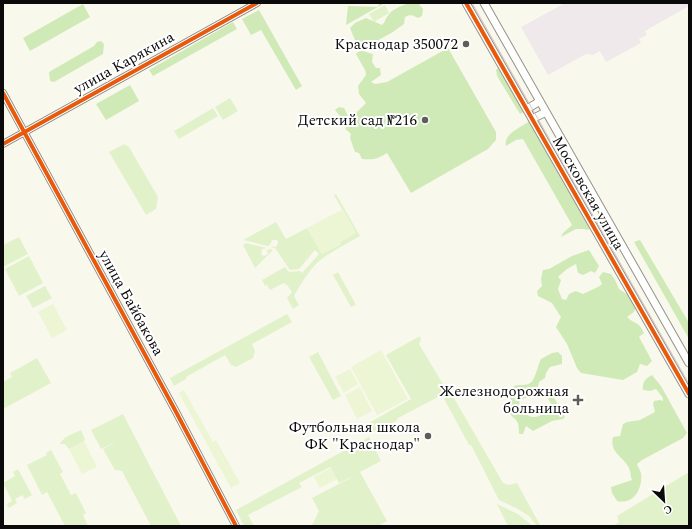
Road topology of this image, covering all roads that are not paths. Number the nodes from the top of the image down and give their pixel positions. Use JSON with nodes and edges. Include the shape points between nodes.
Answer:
{"nodes":[{"id":1,"x":257,"y":3,"type":"edge"},
{"id":2,"x":466,"y":3,"type":"edge"},
{"id":3,"x":484,"y":3,"type":"edge"},
{"id":4,"x":3,"y":93,"type":"edge"},
{"id":5,"x":540,"y":101,"type":"junction"},
{"id":6,"x":527,"y":109,"type":"junction"},
{"id":7,"x":546,"y":112,"type":"junction"},
{"id":8,"x":532,"y":119,"type":"junction"},
{"id":9,"x":25,"y":132,"type":"junction"},
{"id":10,"x":3,"y":144,"type":"edge"},
{"id":11,"x":689,"y":363,"type":"edge"},
{"id":12,"x":689,"y":394,"type":"edge"},
{"id":13,"x":236,"y":526,"type":"edge"}],
"edges":[{"from":1,"to":9,"type":"street","name":"улица Карякина"},
{"from":2,"to":6,"type":"street","name":"Московская улица"},
{"from":3,"to":5,"type":"street","name":"Московская улица"},
{"from":4,"to":9,"type":"street","name":"улица Байбакова"},
{"from":5,"to":6,"type":"street"},
{"from":5,"to":7,"type":"street","name":"Московская улица"},
{"from":6,"to":8,"type":"street","name":"Московская улица"},
{"from":7,"to":8,"type":"street"},
{"from":7,"to":11,"type":"street","name":"Московская улица"},
{"from":8,"to":12,"type":"street","name":"Московская улица"},
{"from":9,"to":10,"type":"street","name":"улица Карякина"},
{"from":9,"to":13,"type":"street","name":"улица Байбакова"}]}
